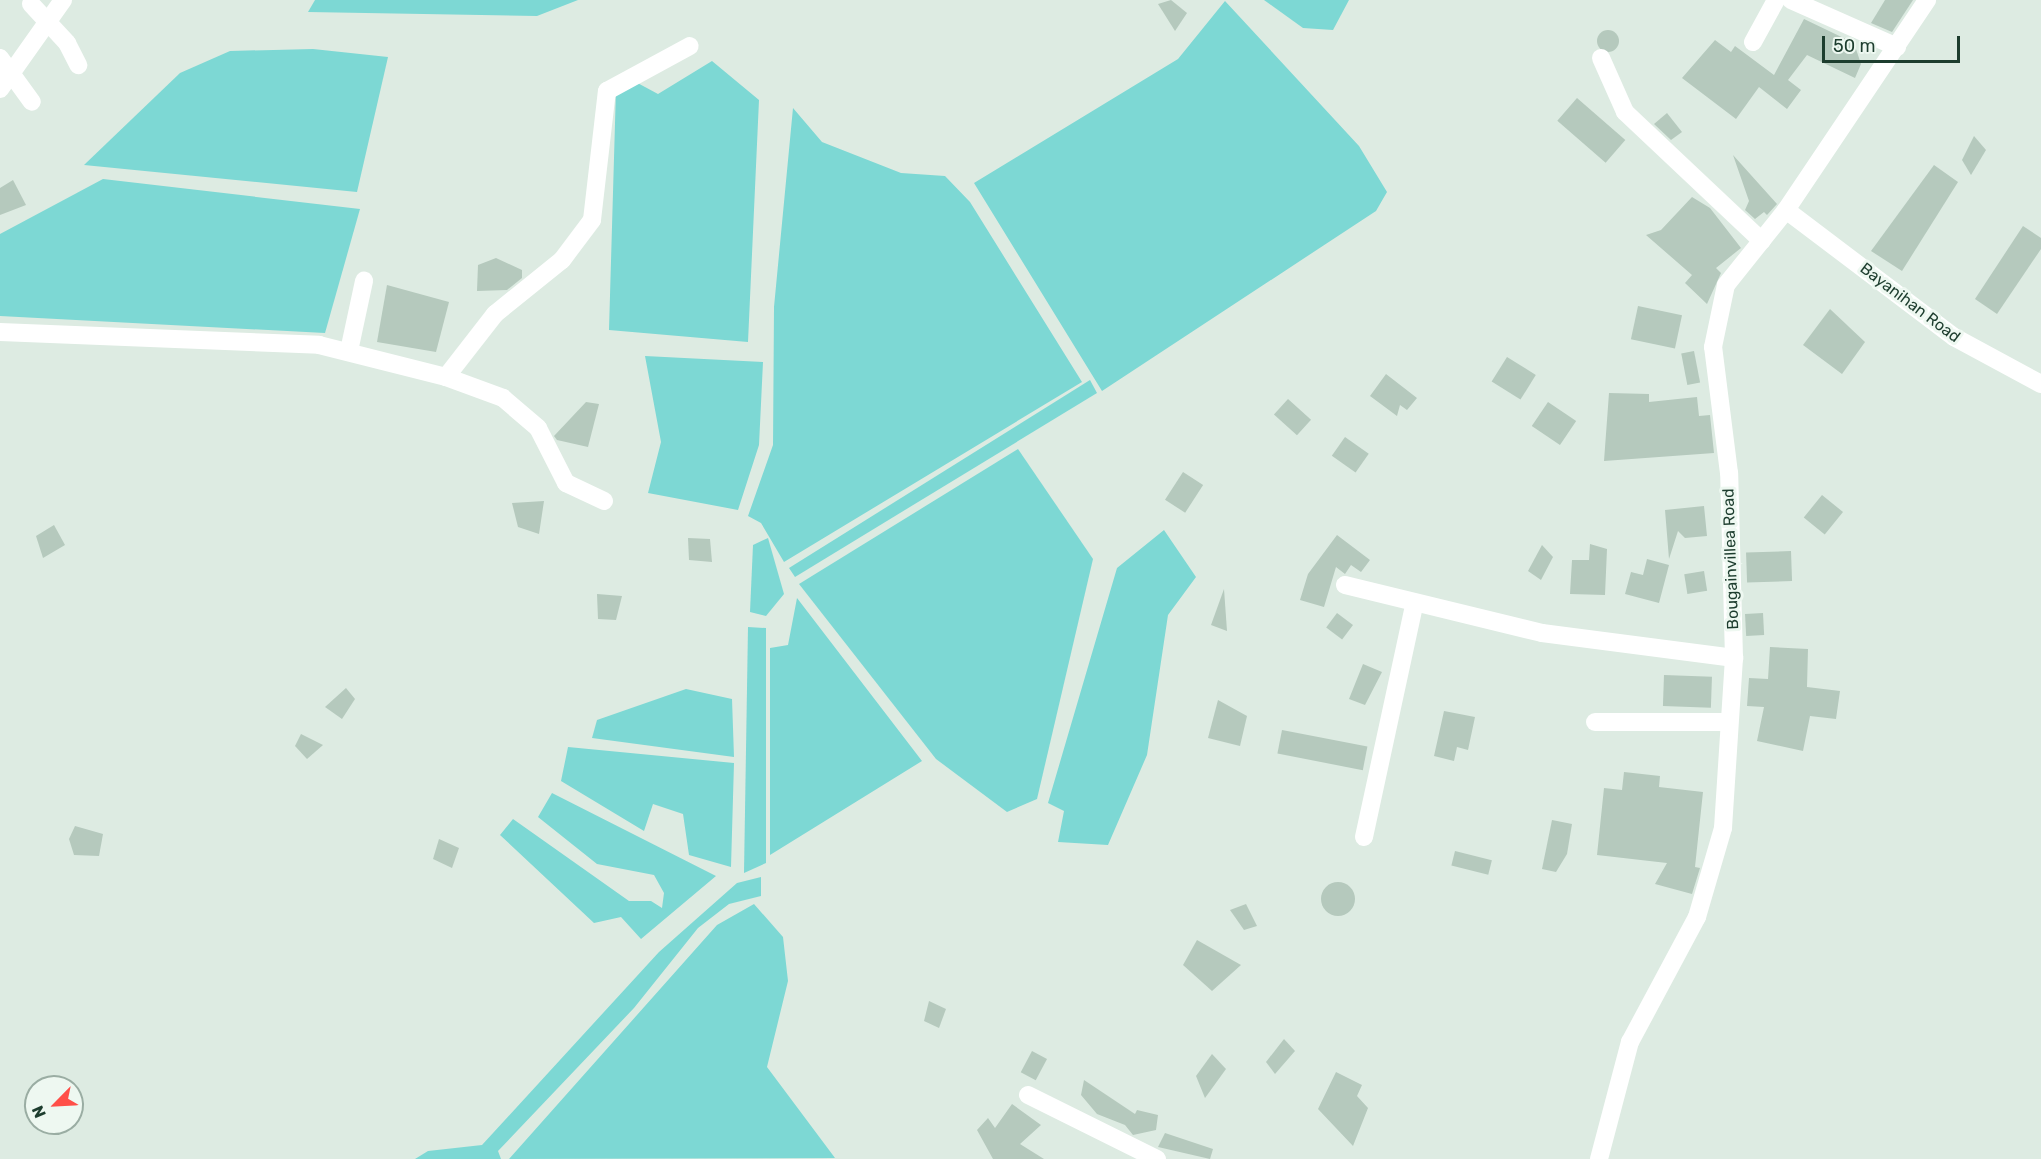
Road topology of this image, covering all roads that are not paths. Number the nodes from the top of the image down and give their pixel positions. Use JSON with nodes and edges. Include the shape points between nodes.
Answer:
{"nodes":[{"id":1,"x":63,"y":0,"type":"edge"},
{"id":2,"x":1776,"y":0,"type":"edge"},
{"id":3,"x":1791,"y":0,"type":"edge"},
{"id":4,"x":1927,"y":0,"type":"edge"},
{"id":5,"x":31,"y":4,"type":"dead end"},
{"id":6,"x":48,"y":20,"type":"junction"},
{"id":7,"x":1753,"y":42,"type":"dead end"},
{"id":8,"x":690,"y":46,"type":"dead end"},
{"id":9,"x":1897,"y":47,"type":"junction"},
{"id":10,"x":1601,"y":58,"type":"dead end"},
{"id":11,"x":6,"y":64,"type":"edge"},
{"id":12,"x":78,"y":65,"type":"dead end"},
{"id":13,"x":0,"y":89,"type":"edge"},
{"id":14,"x":32,"y":102,"type":"dead end"},
{"id":15,"x":1786,"y":210,"type":"junction"},
{"id":16,"x":1762,"y":241,"type":"junction"},
{"id":17,"x":364,"y":281,"type":"dead end"},
{"id":18,"x":0,"y":332,"type":"edge"},
{"id":19,"x":349,"y":351,"type":"junction"},
{"id":20,"x":446,"y":377,"type":"junction"},
{"id":21,"x":2041,"y":384,"type":"edge"},
{"id":22,"x":604,"y":501,"type":"dead end"},
{"id":23,"x":1345,"y":585,"type":"dead end"},
{"id":24,"x":1414,"y":605,"type":"junction"},
{"id":25,"x":1734,"y":658,"type":"junction"},
{"id":26,"x":1595,"y":722,"type":"dead end"},
{"id":27,"x":1728,"y":722,"type":"junction"},
{"id":28,"x":1364,"y":837,"type":"dead end"},
{"id":29,"x":1028,"y":1095,"type":"dead end"},
{"id":30,"x":1157,"y":1159,"type":"edge"},
{"id":31,"x":1599,"y":1159,"type":"edge"}],
"edges":[{"from":1,"to":6,"type":"street"},
{"from":2,"to":7,"type":"street"},
{"from":3,"to":9,"type":"street"},
{"from":4,"to":9,"type":"street","name":"Bougainvillea Road"},
{"from":5,"to":6,"type":"street"},
{"from":6,"to":11,"type":"street"},
{"from":6,"to":12,"type":"street"},
{"from":8,"to":20,"type":"street","via":[[607,91],[592,220],[562,260],[495,314]]},
{"from":9,"to":15,"type":"street","name":"Bougainvillea Road"},
{"from":10,"to":16,"type":"street","via":[[1625,112]]},
{"from":11,"to":13,"type":"street"},
{"from":11,"to":14,"type":"street"},
{"from":15,"to":16,"type":"street","name":"Bougainvillea Road"},
{"from":15,"to":21,"type":"street","name":"Bayanihan Road","via":[[1954,337]]},
{"from":16,"to":25,"type":"street","name":"Bougainvillea Road","via":[[1726,285],[1713,346],[1729,473]]},
{"from":17,"to":19,"type":"street"},
{"from":18,"to":19,"type":"street","via":[[261,340]]},
{"from":19,"to":20,"type":"street"},
{"from":20,"to":22,"type":"street","via":[[503,398],[538,428],[566,483]]},
{"from":23,"to":24,"type":"street"},
{"from":24,"to":25,"type":"street","via":[[1542,633]]},
{"from":24,"to":28,"type":"street"},
{"from":25,"to":27,"type":"street","name":"Bougainvillea Road"},
{"from":26,"to":27,"type":"street"},
{"from":27,"to":31,"type":"street","name":"Bougainvillea Road","via":[[1723,828],[1714,872],[1697,917],[1630,1042]]},
{"from":29,"to":30,"type":"street"}]}
